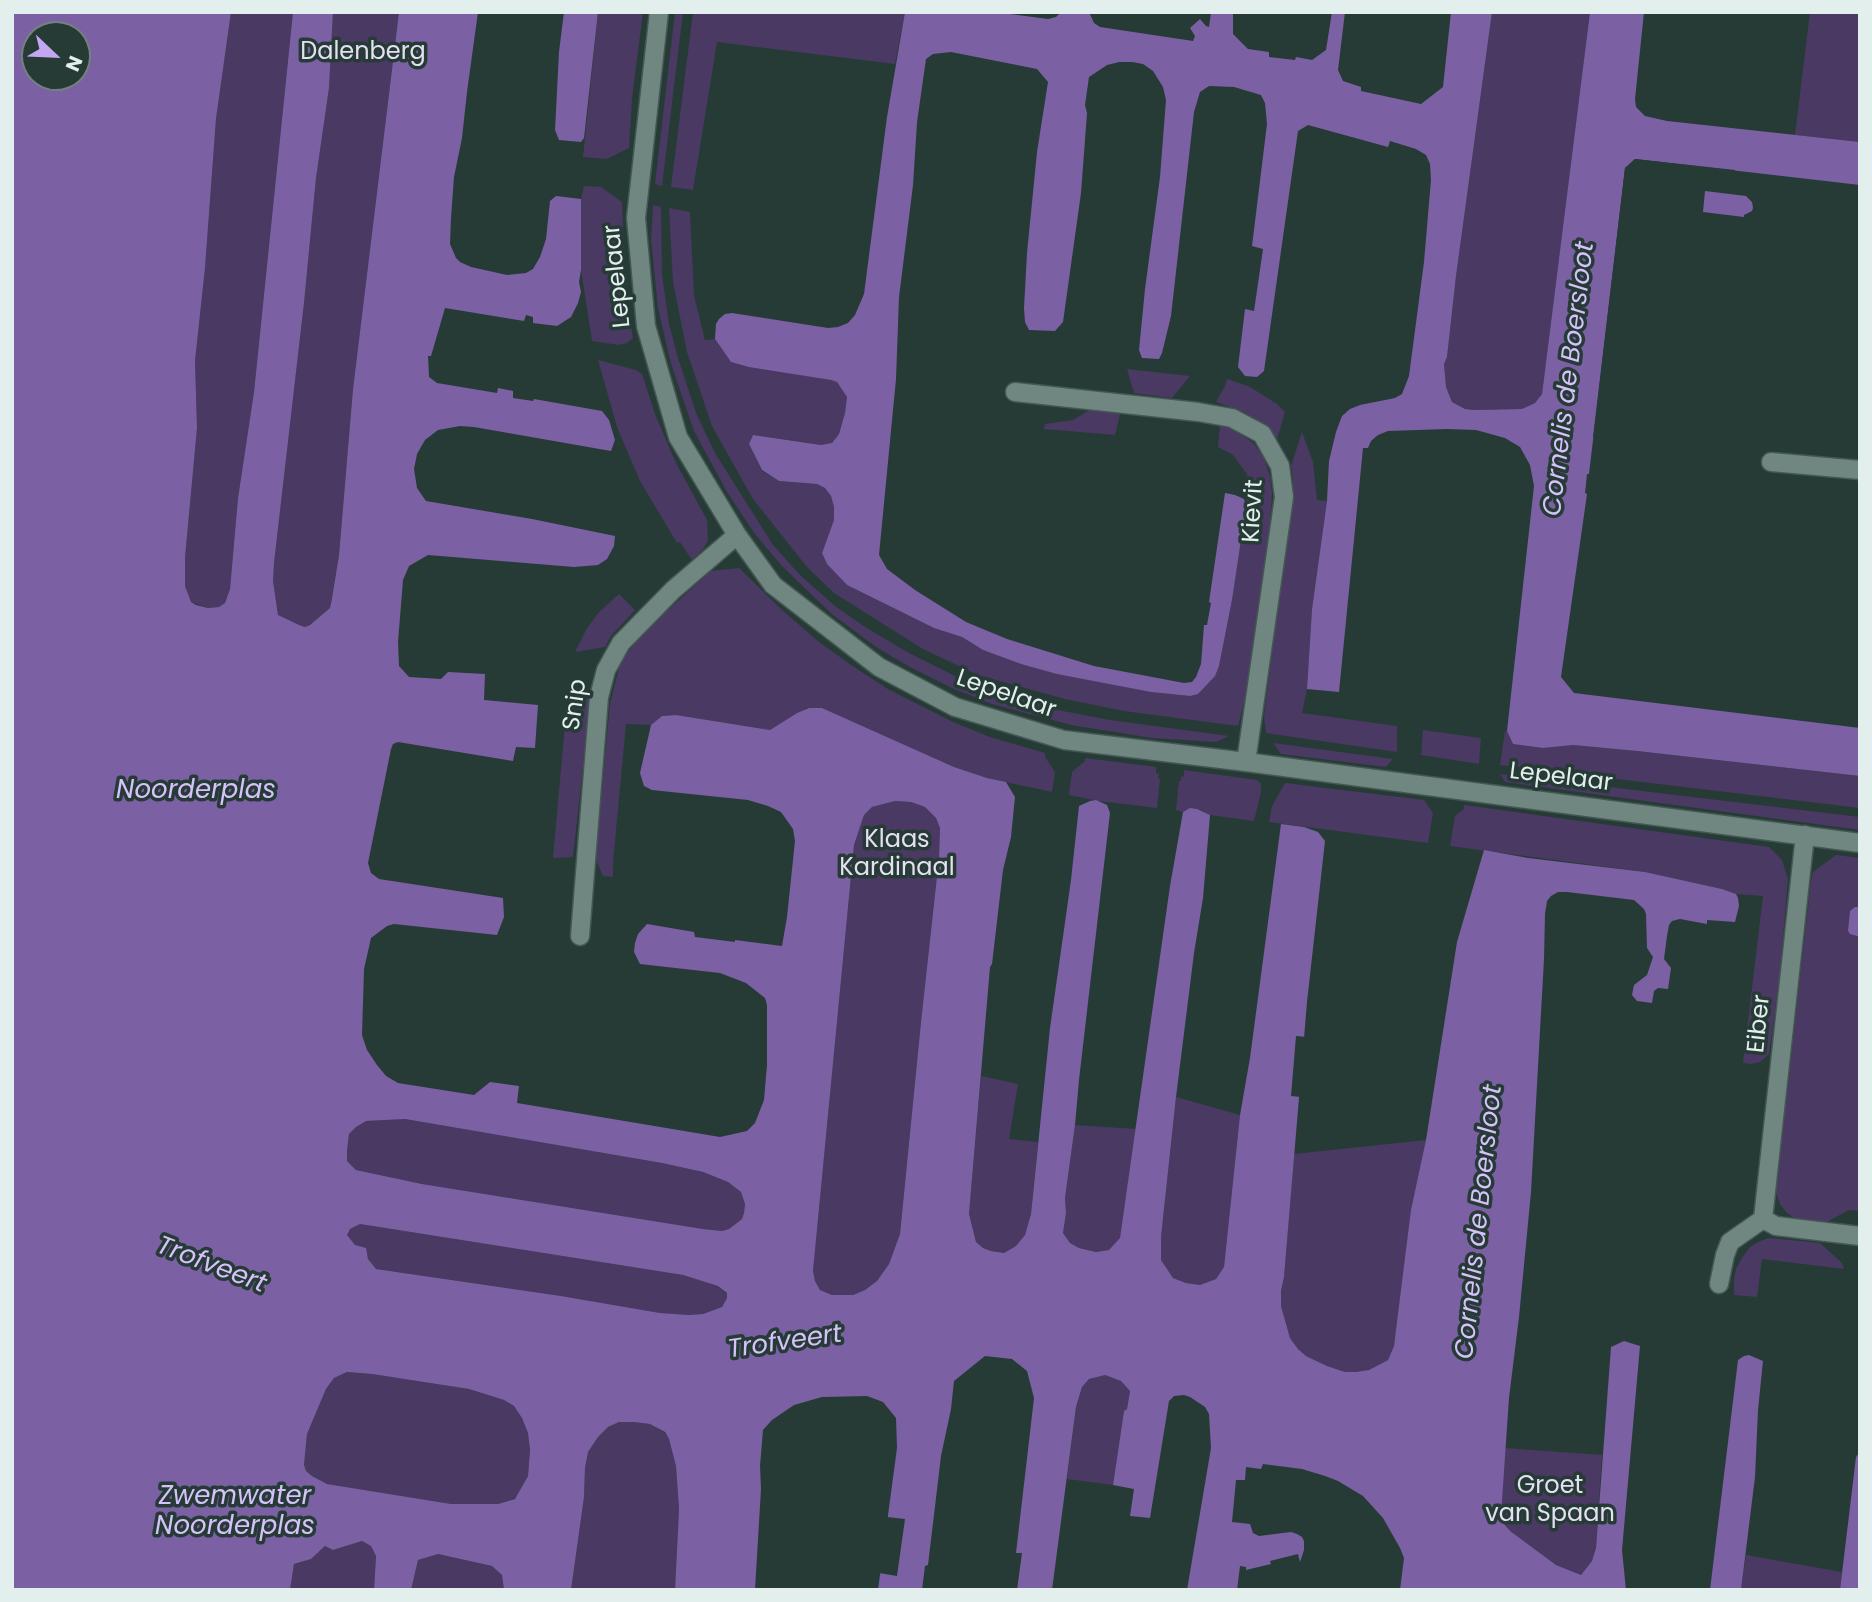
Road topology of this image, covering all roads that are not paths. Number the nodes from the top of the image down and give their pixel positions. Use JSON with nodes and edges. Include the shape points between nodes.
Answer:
{"nodes":[{"id":1,"x":659,"y":12,"type":"edge"},
{"id":2,"x":1015,"y":392,"type":"dead end"},
{"id":3,"x":1771,"y":462,"type":"dead end"},
{"id":4,"x":1860,"y":470,"type":"edge"},
{"id":5,"x":737,"y":535,"type":"junction"},
{"id":6,"x":1246,"y":762,"type":"junction"},
{"id":7,"x":1805,"y":835,"type":"junction"},
{"id":8,"x":1860,"y":843,"type":"edge"},
{"id":9,"x":580,"y":936,"type":"dead end"},
{"id":10,"x":1763,"y":1219,"type":"junction"},
{"id":11,"x":1860,"y":1236,"type":"edge"},
{"id":12,"x":1719,"y":1284,"type":"dead end"}],
"edges":[{"from":1,"to":5,"type":"street","name":"Lepelaar","via":[[636,218],[646,326],[678,437]]},
{"from":2,"to":6,"type":"street","name":"Kievit","via":[[1198,412],[1232,418],[1262,434],[1280,466],[1284,497]]},
{"from":3,"to":4,"type":"street"},
{"from":5,"to":6,"type":"street","name":"Lepelaar","via":[[773,585],[878,667],[956,707],[1064,740]]},
{"from":5,"to":9,"type":"street","name":"Snip","via":[[621,643],[606,670],[599,697]]},
{"from":6,"to":7,"type":"street","name":"Lepelaar"},
{"from":7,"to":8,"type":"street","name":"Lepelaar"},
{"from":7,"to":10,"type":"street","name":"Eiber"},
{"from":10,"to":11,"type":"street","via":[[1776,1226]]},
{"from":10,"to":12,"type":"street","via":[[1730,1242]]}]}
